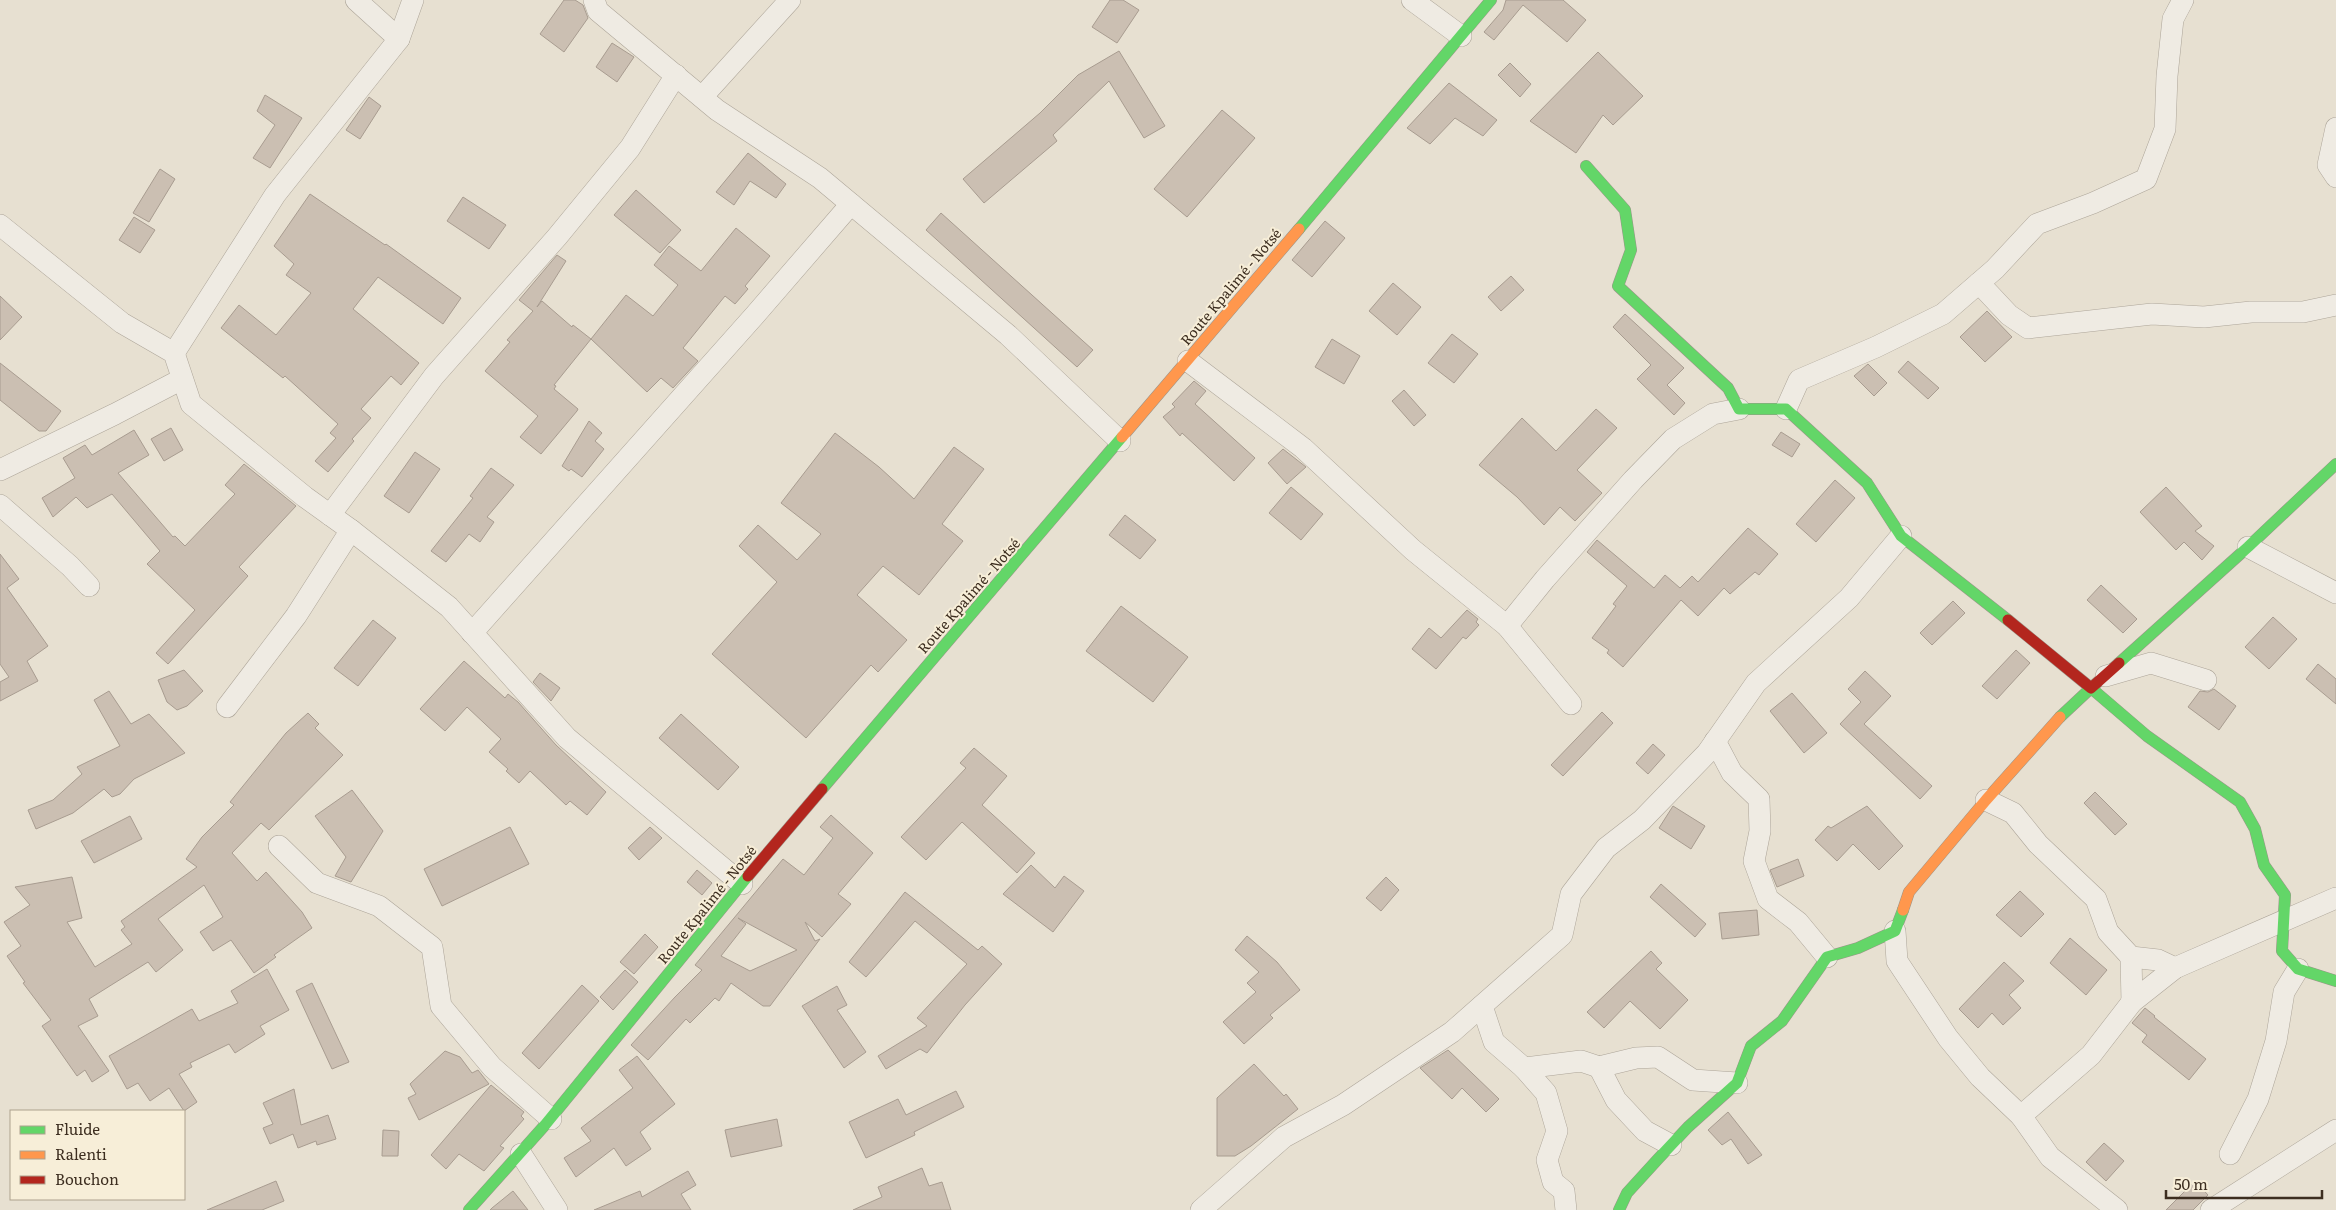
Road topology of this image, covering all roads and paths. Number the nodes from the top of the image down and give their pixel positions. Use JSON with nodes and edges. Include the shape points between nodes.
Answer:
{"nodes":[{"id":1,"x":356,"y":0,"type":"edge"},
{"id":2,"x":413,"y":0,"type":"edge"},
{"id":3,"x":594,"y":0,"type":"edge"},
{"id":4,"x":790,"y":0,"type":"edge"},
{"id":5,"x":1412,"y":0,"type":"edge"},
{"id":6,"x":1491,"y":0,"type":"edge"},
{"id":7,"x":2183,"y":0,"type":"edge"},
{"id":8,"x":1460,"y":36,"type":"junction"},
{"id":9,"x":399,"y":39,"type":"junction"},
{"id":10,"x":676,"y":75,"type":"junction"},
{"id":11,"x":702,"y":97,"type":"junction"},
{"id":12,"x":2336,"y":128,"type":"edge"},
{"id":13,"x":1586,"y":166,"type":"dead end"},
{"id":14,"x":2336,"y":177,"type":"edge"},
{"id":15,"x":851,"y":204,"type":"junction"},
{"id":16,"x":0,"y":226,"type":"edge"},
{"id":17,"x":1979,"y":283,"type":"junction"},
{"id":18,"x":2336,"y":304,"type":"edge"},
{"id":19,"x":174,"y":353,"type":"junction"},
{"id":20,"x":1188,"y":361,"type":"junction"},
{"id":21,"x":182,"y":378,"type":"junction"},
{"id":22,"x":1786,"y":409,"type":"junction"},
{"id":23,"x":1739,"y":410,"type":"junction"},
{"id":24,"x":1120,"y":442,"type":"junction"},
{"id":25,"x":2336,"y":464,"type":"edge"},
{"id":26,"x":0,"y":470,"type":"edge"},
{"id":27,"x":0,"y":505,"type":"edge"},
{"id":28,"x":330,"y":515,"type":"junction"},
{"id":29,"x":351,"y":530,"type":"junction"},
{"id":30,"x":1901,"y":536,"type":"junction"},
{"id":31,"x":2248,"y":547,"type":"junction"},
{"id":32,"x":90,"y":586,"type":"dead end"},
{"id":33,"x":2336,"y":592,"type":"edge"},
{"id":34,"x":1507,"y":626,"type":"junction"},
{"id":35,"x":472,"y":633,"type":"junction"},
{"id":36,"x":2206,"y":680,"type":"dead end"},
{"id":37,"x":2097,"y":682,"type":"junction"},
{"id":38,"x":1570,"y":704,"type":"dead end"},
{"id":39,"x":227,"y":707,"type":"dead end"},
{"id":40,"x":1716,"y":741,"type":"junction"},
{"id":41,"x":1986,"y":800,"type":"junction"},
{"id":42,"x":279,"y":846,"type":"dead end"},
{"id":43,"x":742,"y":884,"type":"junction"},
{"id":44,"x":2285,"y":895,"type":"junction"},
{"id":45,"x":2329,"y":901,"type":"edge"},
{"id":46,"x":2285,"y":920,"type":"junction"},
{"id":47,"x":1895,"y":931,"type":"junction"},
{"id":48,"x":2254,"y":934,"type":"junction"},
{"id":49,"x":2282,"y":951,"type":"junction"},
{"id":50,"x":1827,"y":957,"type":"junction"},
{"id":51,"x":2131,"y":957,"type":"junction"},
{"id":52,"x":2176,"y":968,"type":"junction"},
{"id":53,"x":2298,"y":970,"type":"junction"},
{"id":54,"x":2336,"y":981,"type":"edge"},
{"id":55,"x":2132,"y":1002,"type":"junction"},
{"id":56,"x":1482,"y":1006,"type":"junction"},
{"id":57,"x":1524,"y":1068,"type":"junction"},
{"id":58,"x":1599,"y":1068,"type":"junction"},
{"id":59,"x":1737,"y":1083,"type":"junction"},
{"id":60,"x":2021,"y":1116,"type":"junction"},
{"id":61,"x":551,"y":1119,"type":"junction"},
{"id":62,"x":2336,"y":1130,"type":"edge"},
{"id":63,"x":1671,"y":1146,"type":"junction"},
{"id":64,"x":522,"y":1154,"type":"junction"},
{"id":65,"x":2230,"y":1154,"type":"dead end"},
{"id":66,"x":469,"y":1210,"type":"edge"},
{"id":67,"x":557,"y":1210,"type":"edge"},
{"id":68,"x":1201,"y":1210,"type":"edge"},
{"id":69,"x":1566,"y":1210,"type":"edge"},
{"id":70,"x":1620,"y":1210,"type":"edge"},
{"id":71,"x":2117,"y":1210,"type":"edge"},
{"id":72,"x":2211,"y":1210,"type":"edge"}],
"edges":[{"from":1,"to":9,"type":"street"},
{"from":2,"to":9,"type":"street"},
{"from":3,"to":10,"type":"street","via":[[598,11]]},
{"from":4,"to":11,"type":"street"},
{"from":5,"to":8,"type":"street"},
{"from":6,"to":8,"type":"street","name":"Route Kpalimé - Notsé"},
{"from":7,"to":17,"type":"street","via":[[2173,19],[2165,128],[2146,179],[2036,224]]},
{"from":8,"to":20,"type":"street","name":"Route Kpalimé - Notsé"},
{"from":9,"to":19,"type":"street","via":[[275,194]]},
{"from":10,"to":11,"type":"street"},
{"from":10,"to":28,"type":"street","via":[[630,148],[557,237],[434,376]]},
{"from":11,"to":15,"type":"street","via":[[820,178]]},
{"from":12,"to":14,"type":"street","via":[[2328,165]]},
{"from":13,"to":23,"type":"street","via":[[1624,210],[1631,250],[1618,286],[1728,388]]},
{"from":15,"to":24,"type":"street","via":[[1008,335]]},
{"from":15,"to":35,"type":"street"},
{"from":16,"to":19,"type":"street","via":[[122,323]]},
{"from":17,"to":18,"type":"street","via":[[2009,315],[2028,328],[2152,314],[2204,317],[2251,312],[2303,312]]},
{"from":17,"to":22,"type":"street","via":[[1943,314],[1876,348],[1799,380]]},
{"from":19,"to":21,"type":"street"},
{"from":20,"to":24,"type":"street","name":"Route Kpalimé - Notsé"},
{"from":20,"to":34,"type":"street","via":[[1303,448],[1413,550]]},
{"from":21,"to":26,"type":"street"},
{"from":21,"to":28,"type":"street","via":[[191,404]]},
{"from":22,"to":23,"type":"street"},
{"from":22,"to":30,"type":"street","via":[[1867,483]]},
{"from":23,"to":34,"type":"street","via":[[1713,414],[1673,438],[1545,579]]},
{"from":24,"to":43,"type":"street","name":"Route Kpalimé - Notsé"},
{"from":25,"to":31,"type":"street"},
{"from":27,"to":32,"type":"street"},
{"from":28,"to":29,"type":"street"},
{"from":29,"to":35,"type":"street","via":[[449,607]]},
{"from":29,"to":39,"type":"street","via":[[296,616]]},
{"from":30,"to":37,"type":"street"},
{"from":30,"to":40,"type":"street","via":[[1849,598],[1756,684]]},
{"from":31,"to":33,"type":"street"},
{"from":31,"to":37,"type":"street"},
{"from":34,"to":38,"type":"street"},
{"from":35,"to":43,"type":"street","via":[[567,738]]},
{"from":36,"to":37,"type":"street","via":[[2151,663]]},
{"from":37,"to":41,"type":"street","via":[[2053,724]]},
{"from":37,"to":44,"type":"street","via":[[2147,736],[2240,802],[2255,829],[2264,865]]},
{"from":40,"to":50,"type":"street","via":[[1732,773],[1759,800],[1760,831],[1754,861],[1768,899],[1798,922]]},
{"from":40,"to":56,"type":"street","via":[[1642,820],[1606,848],[1571,894],[1562,935]]},
{"from":41,"to":47,"type":"street","via":[[1909,892]]},
{"from":41,"to":51,"type":"street","via":[[2013,813],[2038,844],[2096,899],[2108,932]]},
{"from":42,"to":61,"type":"street","via":[[317,883],[379,906],[432,947],[442,1006],[492,1067]]},
{"from":43,"to":61,"type":"street","name":"Route Kpalimé - Notsé"},
{"from":44,"to":45,"type":"street"},
{"from":44,"to":46,"type":"street"},
{"from":45,"to":46,"type":"street"},
{"from":46,"to":48,"type":"street"},
{"from":46,"to":49,"type":"street"},
{"from":47,"to":50,"type":"street","via":[[1858,948]]},
{"from":47,"to":60,"type":"street","via":[[1897,961],[1924,1005],[1980,1077]]},
{"from":48,"to":49,"type":"street"},
{"from":48,"to":52,"type":"street"},
{"from":49,"to":53,"type":"street"},
{"from":50,"to":59,"type":"street","via":[[1782,1021],[1750,1046]]},
{"from":51,"to":52,"type":"street","via":[[2158,960]]},
{"from":51,"to":55,"type":"street"},
{"from":52,"to":55,"type":"street"},
{"from":53,"to":54,"type":"street"},
{"from":53,"to":65,"type":"street","via":[[2284,992],[2276,1041],[2258,1099]]},
{"from":55,"to":60,"type":"street","via":[[2091,1055]]},
{"from":56,"to":57,"type":"street","via":[[1494,1042]]},
{"from":56,"to":68,"type":"street","via":[[1452,1032],[1343,1105],[1284,1137]]},
{"from":57,"to":58,"type":"street","via":[[1581,1061]]},
{"from":57,"to":69,"type":"street","via":[[1546,1093],[1557,1131],[1547,1160],[1553,1182],[1564,1191]]},
{"from":58,"to":59,"type":"street","via":[[1636,1058],[1658,1057],[1693,1080]]},
{"from":58,"to":63,"type":"street","via":[[1616,1100],[1645,1131]]},
{"from":59,"to":63,"type":"street"},
{"from":60,"to":71,"type":"street","via":[[2050,1158]]},
{"from":61,"to":64,"type":"street","name":"Route Kpalimé - Notsé"},
{"from":62,"to":72,"type":"street"},
{"from":63,"to":70,"type":"street","via":[[1626,1193]]},
{"from":64,"to":66,"type":"street","name":"Route Kpalimé - Notsé"},
{"from":64,"to":67,"type":"street"}]}
